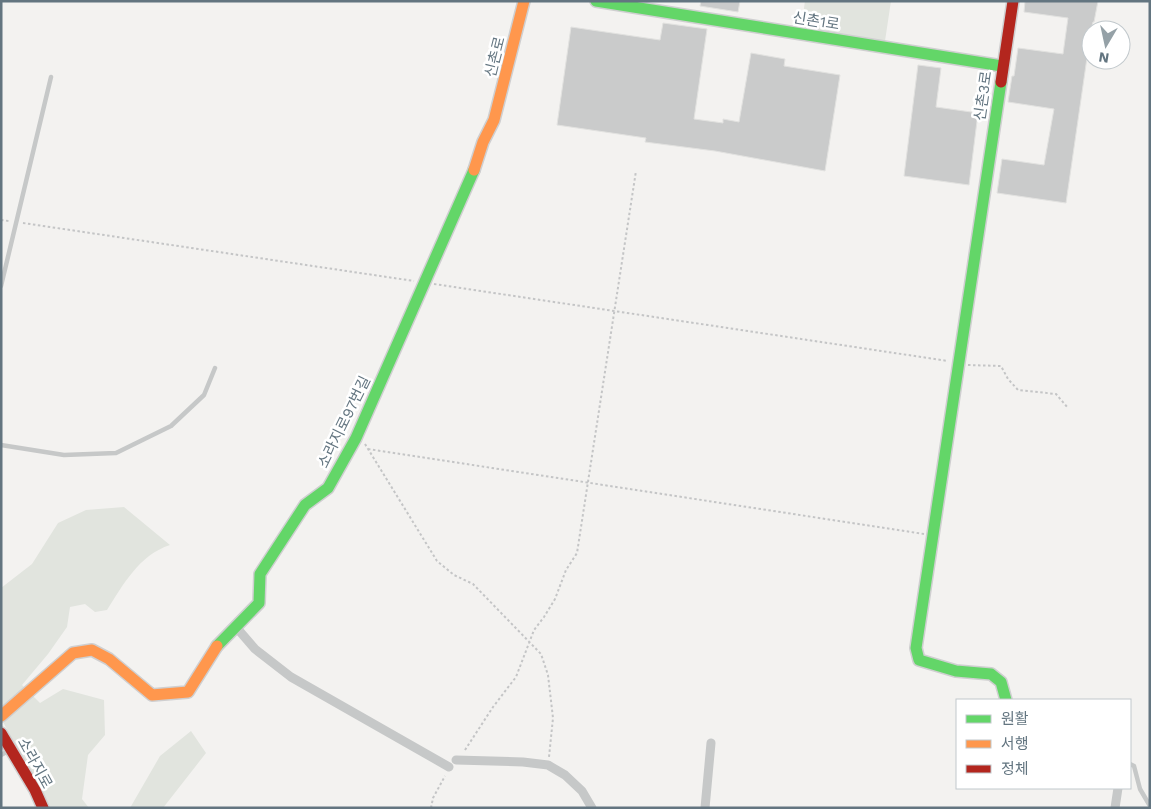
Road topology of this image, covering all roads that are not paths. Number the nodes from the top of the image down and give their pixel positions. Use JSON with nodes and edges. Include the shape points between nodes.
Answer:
{"nodes":[{"id":1,"x":524,"y":1,"type":"edge"},
{"id":2,"x":596,"y":1,"type":"edge"},
{"id":3,"x":1013,"y":1,"type":"edge"},
{"id":4,"x":650,"y":6,"type":"edge"},
{"id":5,"x":1002,"y":66,"type":"junction"},
{"id":6,"x":51,"y":76,"type":"dead end"},
{"id":7,"x":494,"y":120,"type":"joint"},
{"id":8,"x":1,"y":286,"type":"edge"},
{"id":9,"x":215,"y":368,"type":"dead end"},
{"id":10,"x":1,"y":445,"type":"edge"},
{"id":11,"x":236,"y":627,"type":"junction"},
{"id":12,"x":1006,"y":699,"type":"edge"},
{"id":13,"x":1,"y":716,"type":"edge"},
{"id":14,"x":1,"y":733,"type":"edge"},
{"id":15,"x":711,"y":743,"type":"dead end"},
{"id":16,"x":6,"y":752,"type":"edge"},
{"id":17,"x":1131,"y":764,"type":"edge"},
{"id":18,"x":1118,"y":789,"type":"edge"},
{"id":19,"x":1150,"y":806,"type":"edge"},
{"id":20,"x":43,"y":808,"type":"edge"},
{"id":21,"x":592,"y":808,"type":"edge"},
{"id":22,"x":705,"y":808,"type":"edge"},
{"id":23,"x":1115,"y":808,"type":"edge"}],
"edges":[{"from":1,"to":7,"type":"street","name":"신촌로"},
{"from":2,"to":4,"type":"street","name":"신촌1로"},
{"from":3,"to":5,"type":"street","name":"신촌3로"},
{"from":4,"to":5,"type":"street","name":"신촌1로"},
{"from":5,"to":12,"type":"street","name":"신촌3로","via":[[916,648],[919,660],[956,672],[991,674],[1001,682]]},
{"from":6,"to":8,"type":"lane"},
{"from":7,"to":11,"type":"street","name":"소라지로97번길","via":[[358,433],[328,488],[305,505],[260,574],[259,603]]},
{"from":9,"to":10,"type":"lane","via":[[204,395],[171,426],[116,453],[64,455]]},
{"from":11,"to":13,"type":"street","name":"소라지로97번길","via":[[218,645],[188,692],[152,695],[109,659],[92,650],[73,653]]},
{"from":11,"to":21,"type":"street","via":[[255,649],[291,677],[453,763],[548,765],[582,791]]},
{"from":14,"to":16,"type":"street","name":"소라지로"},
{"from":15,"to":22,"type":"street"},
{"from":16,"to":20,"type":"street","name":"소라지로","via":[[35,790]]},
{"from":17,"to":19,"type":"lane"},
{"from":18,"to":23,"type":"street"}]}
